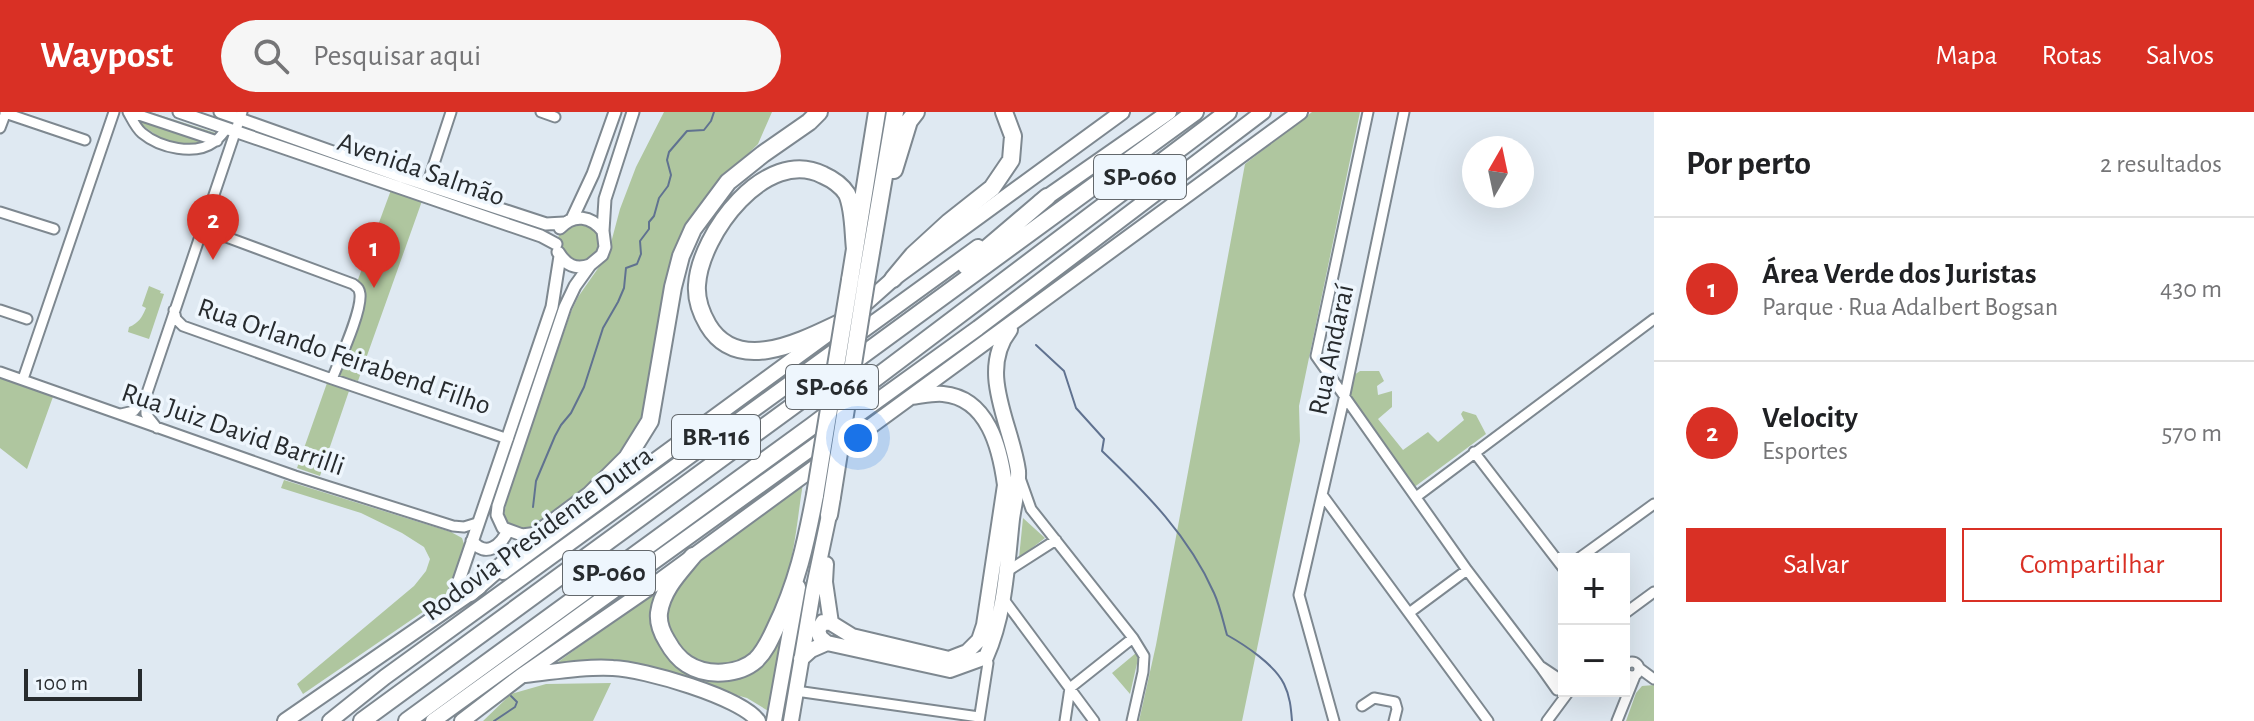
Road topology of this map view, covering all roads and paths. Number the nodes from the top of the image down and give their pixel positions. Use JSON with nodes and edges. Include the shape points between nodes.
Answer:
{"nodes":[{"id":1,"x":6,"y":112,"type":"edge"},
{"id":2,"x":114,"y":112,"type":"edge"},
{"id":3,"x":129,"y":112,"type":"edge"},
{"id":4,"x":179,"y":112,"type":"edge"},
{"id":5,"x":220,"y":112,"type":"edge"},
{"id":6,"x":451,"y":112,"type":"edge"},
{"id":7,"x":541,"y":112,"type":"edge"},
{"id":8,"x":615,"y":112,"type":"edge"},
{"id":9,"x":633,"y":112,"type":"edge"},
{"id":10,"x":819,"y":112,"type":"edge"},
{"id":11,"x":877,"y":112,"type":"edge"},
{"id":12,"x":895,"y":112,"type":"edge"},
{"id":13,"x":916,"y":112,"type":"edge"},
{"id":14,"x":1004,"y":112,"type":"edge"},
{"id":15,"x":1122,"y":112,"type":"edge"},
{"id":16,"x":1169,"y":112,"type":"edge"},
{"id":17,"x":1195,"y":112,"type":"edge"},
{"id":18,"x":1228,"y":112,"type":"edge"},
{"id":19,"x":1263,"y":112,"type":"edge"},
{"id":20,"x":1300,"y":112,"type":"edge"},
{"id":21,"x":1368,"y":112,"type":"edge"},
{"id":22,"x":1404,"y":112,"type":"edge"},
{"id":23,"x":555,"y":117,"type":"dead end"},
{"id":24,"x":236,"y":122,"type":"edge"},
{"id":25,"x":0,"y":128,"type":"edge"},
{"id":26,"x":85,"y":140,"type":"dead end"},
{"id":27,"x":217,"y":141,"type":"junction"},
{"id":28,"x":403,"y":177,"type":"junction"},
{"id":29,"x":393,"y":185,"type":"junction"},
{"id":30,"x":427,"y":185,"type":"junction"},
{"id":31,"x":1047,"y":197,"type":"junction"},
{"id":32,"x":0,"y":212,"type":"edge"},
{"id":33,"x":568,"y":221,"type":"junction"},
{"id":34,"x":202,"y":228,"type":"junction"},
{"id":35,"x":54,"y":229,"type":"dead end"},
{"id":36,"x":603,"y":231,"type":"junction"},
{"id":37,"x":863,"y":249,"type":"junction"},
{"id":38,"x":558,"y":250,"type":"junction"},
{"id":39,"x":590,"y":265,"type":"junction"},
{"id":40,"x":893,"y":279,"type":"junction"},
{"id":41,"x":0,"y":310,"type":"edge"},
{"id":42,"x":174,"y":310,"type":"junction"},
{"id":43,"x":27,"y":319,"type":"dead end"},
{"id":44,"x":1020,"y":319,"type":"junction"},
{"id":45,"x":1654,"y":319,"type":"edge"},
{"id":46,"x":846,"y":320,"type":"junction"},
{"id":47,"x":891,"y":332,"type":"junction"},
{"id":48,"x":0,"y":372,"type":"edge"},
{"id":49,"x":23,"y":379,"type":"junction"},
{"id":50,"x":332,"y":379,"type":"junction"},
{"id":51,"x":146,"y":396,"type":"junction"},
{"id":52,"x":911,"y":397,"type":"junction"},
{"id":53,"x":1344,"y":399,"type":"junction"},
{"id":54,"x":120,"y":415,"type":"junction"},
{"id":55,"x":157,"y":428,"type":"junction"},
{"id":56,"x":508,"y":439,"type":"junction"},
{"id":57,"x":1474,"y":452,"type":"junction"},
{"id":58,"x":1018,"y":473,"type":"junction"},
{"id":59,"x":823,"y":496,"type":"junction"},
{"id":60,"x":1323,"y":496,"type":"junction"},
{"id":61,"x":1416,"y":497,"type":"junction"},
{"id":62,"x":1654,"y":504,"type":"edge"},
{"id":63,"x":829,"y":515,"type":"junction"},
{"id":64,"x":477,"y":523,"type":"junction"},
{"id":65,"x":508,"y":530,"type":"junction"},
{"id":66,"x":539,"y":533,"type":"junction"},
{"id":67,"x":1056,"y":540,"type":"junction"},
{"id":68,"x":472,"y":541,"type":"junction"},
{"id":69,"x":1586,"y":553,"type":"edge"},
{"id":70,"x":804,"y":555,"type":"junction"},
{"id":71,"x":693,"y":556,"type":"junction"},
{"id":72,"x":1558,"y":561,"type":"edge"},
{"id":73,"x":1467,"y":570,"type":"junction"},
{"id":74,"x":1006,"y":572,"type":"junction"},
{"id":75,"x":1654,"y":592,"type":"edge"},
{"id":76,"x":470,"y":593,"type":"junction"},
{"id":77,"x":1002,"y":597,"type":"junction"},
{"id":78,"x":450,"y":607,"type":"junction"},
{"id":79,"x":1630,"y":610,"type":"edge"},
{"id":80,"x":1409,"y":613,"type":"junction"},
{"id":81,"x":831,"y":623,"type":"junction"},
{"id":82,"x":1133,"y":638,"type":"junction"},
{"id":83,"x":827,"y":643,"type":"junction"},
{"id":84,"x":801,"y":659,"type":"junction"},
{"id":85,"x":988,"y":663,"type":"dead end"},
{"id":86,"x":1630,"y":669,"type":"edge"},
{"id":87,"x":521,"y":676,"type":"junction"},
{"id":88,"x":385,"y":677,"type":"junction"},
{"id":89,"x":1654,"y":679,"type":"edge"},
{"id":90,"x":1558,"y":683,"type":"edge"},
{"id":91,"x":1070,"y":688,"type":"junction"},
{"id":92,"x":796,"y":691,"type":"junction"},
{"id":93,"x":1560,"y":697,"type":"edge"},
{"id":94,"x":1626,"y":697,"type":"edge"},
{"id":95,"x":1362,"y":706,"type":"dead end"},
{"id":96,"x":979,"y":719,"type":"edge"},
{"id":97,"x":285,"y":721,"type":"edge"},
{"id":98,"x":321,"y":721,"type":"edge"},
{"id":99,"x":330,"y":721,"type":"edge"},
{"id":100,"x":362,"y":721,"type":"edge"},
{"id":101,"x":407,"y":721,"type":"edge"},
{"id":102,"x":433,"y":721,"type":"edge"},
{"id":103,"x":462,"y":721,"type":"edge"},
{"id":104,"x":758,"y":721,"type":"edge"},
{"id":105,"x":774,"y":721,"type":"edge"},
{"id":106,"x":791,"y":721,"type":"edge"},
{"id":107,"x":1065,"y":721,"type":"edge"},
{"id":108,"x":1094,"y":721,"type":"edge"},
{"id":109,"x":1132,"y":721,"type":"edge"},
{"id":110,"x":1334,"y":721,"type":"edge"},
{"id":111,"x":1394,"y":721,"type":"edge"},
{"id":112,"x":1488,"y":721,"type":"edge"},
{"id":113,"x":1547,"y":721,"type":"edge"},
{"id":114,"x":1617,"y":721,"type":"edge"}],
"edges":[{"from":1,"to":25,"type":"street"},
{"from":1,"to":26,"type":"street"},
{"from":2,"to":49,"type":"street"},
{"from":3,"to":27,"type":"street"},
{"from":3,"to":27,"type":"street","via":[[142,133],[168,146],[199,148]]},
{"from":4,"to":24,"type":"street","name":"Avenida Salmão"},
{"from":5,"to":24,"type":"street","name":"Avenida Salmão"},
{"from":6,"to":30,"type":"street"},
{"from":7,"to":23,"type":"street"},
{"from":8,"to":33,"type":"street","via":[[593,174]]},
{"from":9,"to":36,"type":"street","via":[[605,199]]},
{"from":10,"to":66,"type":"highway","via":[[728,182],[703,213],[673,287],[650,421],[627,458],[590,495]]},
{"from":11,"to":37,"type":"highway"},
{"from":12,"to":37,"type":"highway"},
{"from":13,"to":37,"type":"highway"},
{"from":14,"to":40,"type":"highway","via":[[1013,136],[1011,160],[992,188],[913,255]]},
{"from":15,"to":40,"type":"main road"},
{"from":16,"to":31,"type":"main road","name":"Rodovia Presidente Dutra","number":"BR-116"},
{"from":17,"to":47,"type":"highway","name":"Rodovia Presidente Dutra","number":"SP-060"},
{"from":18,"to":101,"type":"highway","number":"SP-060","via":[[812,426]]},
{"from":19,"to":102,"type":"main road","number":"BR-116","via":[[978,328]]},
{"from":20,"to":44,"type":"main road"},
{"from":21,"to":53,"type":"street","via":[[1316,356]]},
{"from":22,"to":53,"type":"street","name":"Rua Andaraí"},
{"from":24,"to":27,"type":"street"},
{"from":24,"to":28,"type":"street","name":"Avenida Salmão"},
{"from":24,"to":29,"type":"street","name":"Avenida Salmão"},
{"from":24,"to":34,"type":"street"},
{"from":28,"to":29,"type":"street"},
{"from":28,"to":30,"type":"street","name":"Avenida Salmão"},
{"from":29,"to":38,"type":"street","name":"Avenida Salmão","via":[[541,236]]},
{"from":30,"to":33,"type":"street","name":"Avenida Salmão","via":[[546,224]]},
{"from":31,"to":47,"type":"highway"},
{"from":31,"to":88,"type":"main road","name":"Rodovia Presidente Dutra","number":"BR-116"},
{"from":32,"to":35,"type":"street"},
{"from":33,"to":36,"type":"street","via":[[586,218]]},
{"from":33,"to":38,"type":"street","via":[[559,229]]},
{"from":34,"to":42,"type":"street"},
{"from":34,"to":50,"type":"street","via":[[358,288],[359,304]]},
{"from":36,"to":39,"type":"street","via":[[602,255]]},
{"from":37,"to":46,"type":"highway","via":[[846,192],[814,171],[787,171],[747,193],[727,212],[700,265],[700,312],[713,333],[733,348],[773,350]]},
{"from":37,"to":59,"type":"highway","number":"SP-066","bridge":true},
{"from":38,"to":39,"type":"street","via":[[570,265]]},
{"from":38,"to":56,"type":"street","via":[[552,307]]},
{"from":39,"to":65,"type":"street","via":[[565,307],[502,490],[497,515]]},
{"from":40,"to":46,"type":"main road"},
{"from":41,"to":43,"type":"street"},
{"from":42,"to":50,"type":"street","name":"Rua Orlando Feirabend Filho","via":[[183,326]]},
{"from":42,"to":51,"type":"street"},
{"from":44,"to":52,"type":"main road"},
{"from":44,"to":58,"type":"main road","via":[[1002,340],[995,376]]},
{"from":45,"to":57,"type":"street"},
{"from":46,"to":76,"type":"main road"},
{"from":47,"to":100,"type":"highway","name":"Rodovia Presidente Dutra","number":"SP-060"},
{"from":48,"to":49,"type":"street","name":"Rua Juiz David Barrilli"},
{"from":49,"to":54,"type":"street","name":"Rua Juiz David Barrilli"},
{"from":50,"to":56,"type":"street","name":"Rua Orlando Feirabend Filho"},
{"from":51,"to":54,"type":"street","via":[[134,411]]},
{"from":51,"to":55,"type":"street","via":[[146,414]]},
{"from":52,"to":71,"type":"main road"},
{"from":52,"to":81,"type":"main road","via":[[943,394],[981,412],[1003,469],[1005,485],[979,640],[949,659],[852,636]]},
{"from":53,"to":60,"type":"street","name":"Rua Andaraí"},
{"from":53,"to":61,"type":"street"},
{"from":54,"to":55,"type":"street","name":"Rua Juiz David Barrilli"},
{"from":55,"to":64,"type":"street","name":"Rua Juiz David Barrilli","via":[[453,526]]},
{"from":56,"to":64,"type":"street"},
{"from":57,"to":61,"type":"street"},
{"from":57,"to":72,"type":"street"},
{"from":58,"to":67,"type":"street","via":[[1031,509]]},
{"from":58,"to":74,"type":"main road"},
{"from":59,"to":63,"type":"highway","number":"SP-066"},
{"from":59,"to":70,"type":"highway","number":"SP-066"},
{"from":60,"to":80,"type":"street"},
{"from":60,"to":110,"type":"street","name":"Rua Andaraí","via":[[1299,595]]},
{"from":61,"to":73,"type":"street"},
{"from":62,"to":69,"type":"street"},
{"from":63,"to":81,"type":"main road","via":[[825,582]]},
{"from":63,"to":84,"type":"main road","number":"SP-066"},
{"from":64,"to":68,"type":"street"},
{"from":65,"to":66,"type":"street"},
{"from":65,"to":68,"type":"street","via":[[492,549],[481,549]]},
{"from":66,"to":76,"type":"highway"},
{"from":67,"to":74,"type":"street"},
{"from":67,"to":82,"type":"street"},
{"from":68,"to":78,"type":"street"},
{"from":70,"to":71,"type":"highway","via":[[762,653],[747,666],[718,673],[688,665],[666,639],[659,620],[662,599]]},
{"from":70,"to":105,"type":"main road","number":"SP-066"},
{"from":71,"to":87,"type":"main road"},
{"from":73,"to":80,"type":"street"},
{"from":73,"to":90,"type":"street"},
{"from":74,"to":77,"type":"main road"},
{"from":75,"to":79,"type":"street"},
{"from":76,"to":78,"type":"main road"},
{"from":77,"to":83,"type":"main road","via":[[986,657],[950,670]]},
{"from":77,"to":91,"type":"street"},
{"from":78,"to":97,"type":"main road"},
{"from":80,"to":112,"type":"street"},
{"from":81,"to":83,"type":"main road","via":[[823,622],[818,630]]},
{"from":82,"to":91,"type":"street"},
{"from":82,"to":109,"type":"street","via":[[1144,656]]},
{"from":83,"to":84,"type":"main road"},
{"from":84,"to":92,"type":"main road","number":"SP-066"},
{"from":85,"to":96,"type":"street"},
{"from":86,"to":89,"type":"street"},
{"from":87,"to":103,"type":"main road"},
{"from":87,"to":104,"type":"main road","via":[[592,667],[626,669],[726,700]]},
{"from":88,"to":98,"type":"main road"},
{"from":88,"to":99,"type":"main road","name":"Rodovia Presidente Dutra","number":"BR-116"},
{"from":91,"to":107,"type":"street"},
{"from":91,"to":108,"type":"street"},
{"from":92,"to":96,"type":"street"},
{"from":92,"to":106,"type":"main road","number":"SP-066"},
{"from":93,"to":113,"type":"street"},
{"from":94,"to":114,"type":"street"},
{"from":95,"to":111,"type":"street","via":[[1376,697],[1395,702]]}]}
